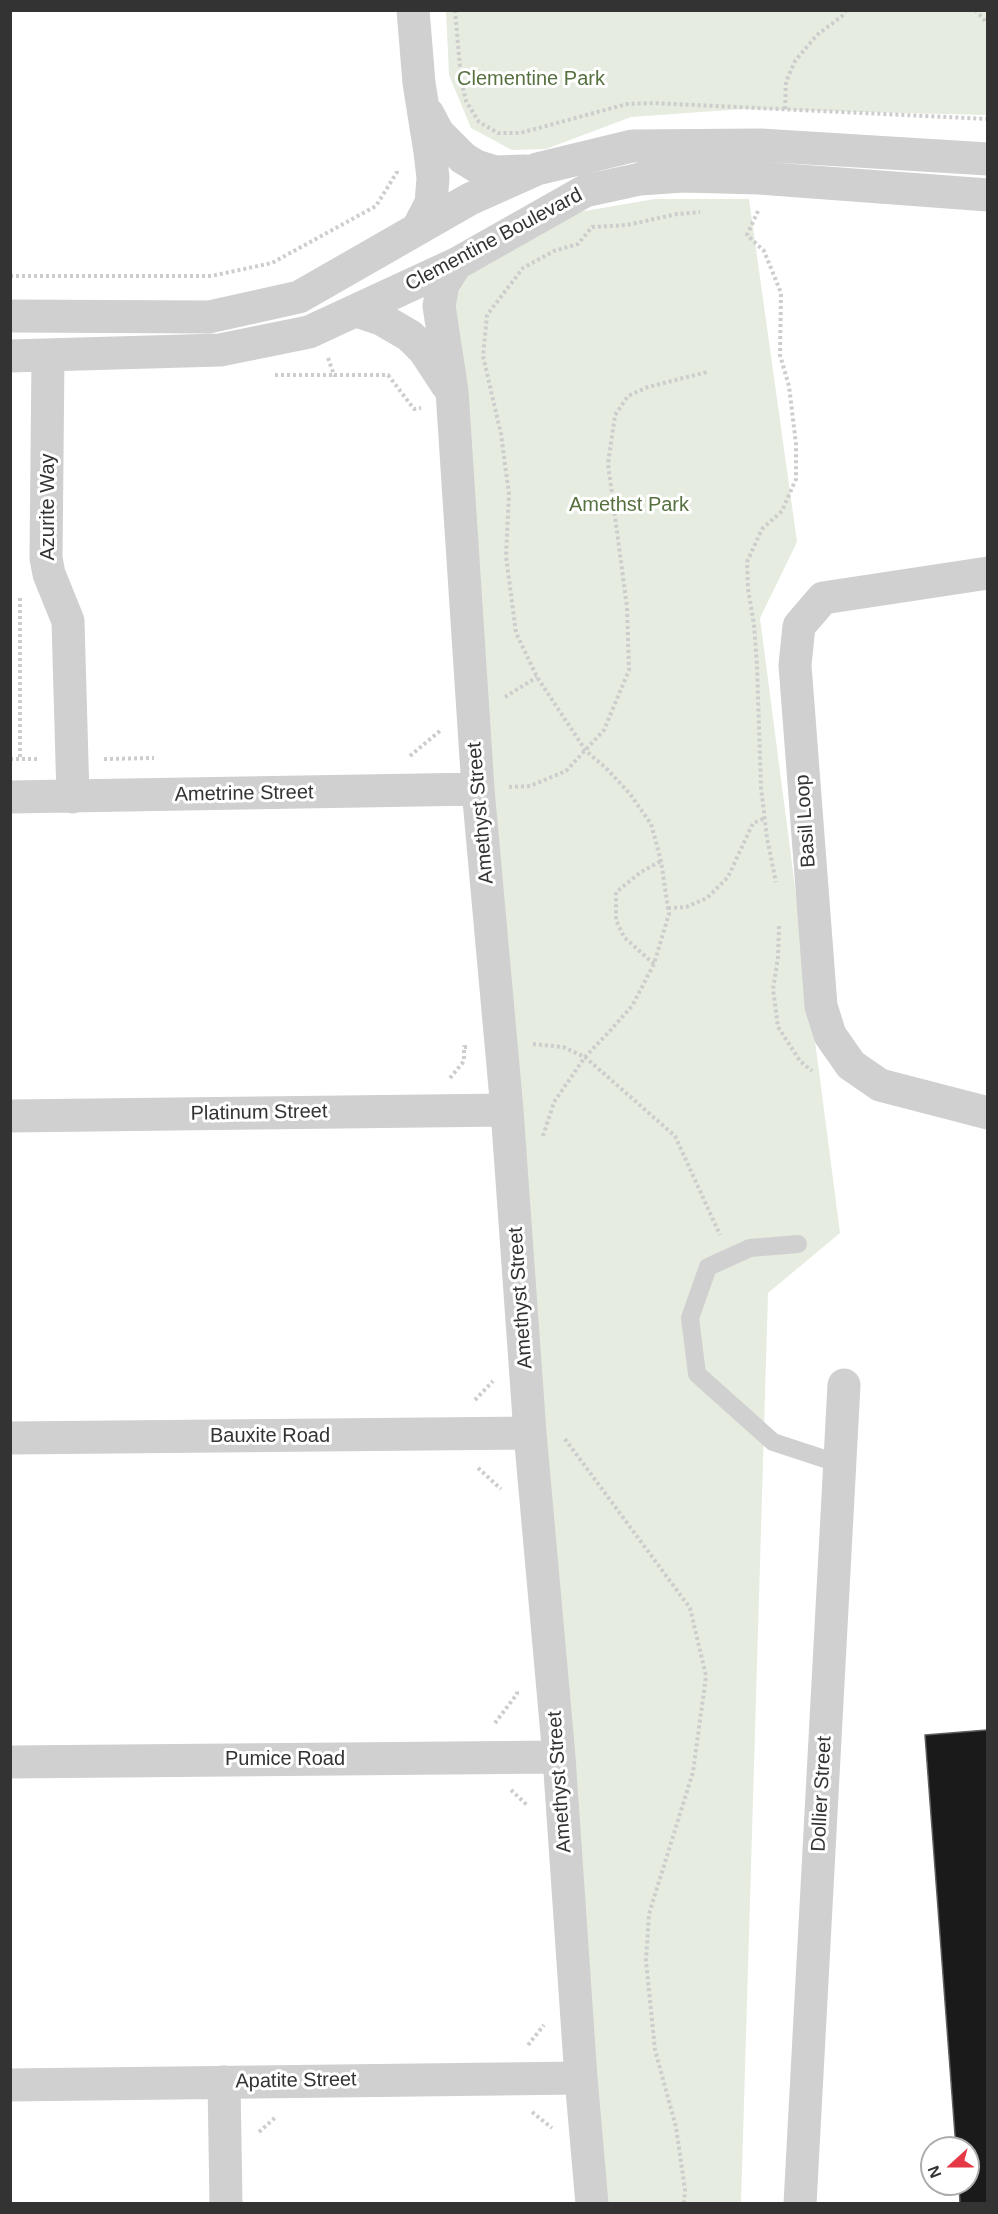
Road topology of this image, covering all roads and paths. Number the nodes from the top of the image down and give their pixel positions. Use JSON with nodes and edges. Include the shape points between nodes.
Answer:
{"nodes":[{"id":1,"x":413,"y":10,"type":"edge"},
{"id":2,"x":454,"y":10,"type":"edge"},
{"id":3,"x":846,"y":10,"type":"edge"},
{"id":4,"x":975,"y":10,"type":"edge"},
{"id":5,"x":987,"y":24,"type":"edge"},
{"id":6,"x":422,"y":101,"type":"junction"},
{"id":7,"x":785,"y":109,"type":"junction"},
{"id":8,"x":987,"y":119,"type":"edge"},
{"id":9,"x":987,"y":159,"type":"edge"},
{"id":10,"x":396,"y":162,"type":"dead end"},
{"id":11,"x":537,"y":170,"type":"junction"},
{"id":12,"x":987,"y":195,"type":"edge"},
{"id":13,"x":749,"y":211,"type":"dead end"},
{"id":14,"x":710,"y":212,"type":"dead end"},
{"id":15,"x":769,"y":212,"type":"dead end"},
{"id":16,"x":418,"y":228,"type":"junction"},
{"id":17,"x":291,"y":252,"type":"junction"},
{"id":18,"x":449,"y":275,"type":"junction"},
{"id":19,"x":10,"y":276,"type":"edge"},
{"id":20,"x":306,"y":293,"type":"junction"},
{"id":21,"x":357,"y":310,"type":"junction"},
{"id":22,"x":10,"y":316,"type":"edge"},
{"id":23,"x":318,"y":328,"type":"junction"},
{"id":24,"x":10,"y":356,"type":"edge"},
{"id":25,"x":48,"y":356,"type":"junction"},
{"id":26,"x":707,"y":372,"type":"dead end"},
{"id":27,"x":452,"y":398,"type":"junction"},
{"id":28,"x":492,"y":398,"type":"junction"},
{"id":29,"x":987,"y":573,"type":"edge"},
{"id":30,"x":474,"y":725,"type":"junction"},
{"id":31,"x":586,"y":751,"type":"junction"},
{"id":32,"x":409,"y":757,"type":"dead end"},
{"id":33,"x":165,"y":758,"type":"dead end"},
{"id":34,"x":10,"y":759,"type":"edge"},
{"id":35,"x":72,"y":759,"type":"junction"},
{"id":36,"x":478,"y":789,"type":"junction"},
{"id":37,"x":10,"y":797,"type":"edge"},
{"id":38,"x":73,"y":797,"type":"junction"},
{"id":39,"x":765,"y":818,"type":"dead end"},
{"id":40,"x":661,"y":861,"type":"junction"},
{"id":41,"x":668,"y":908,"type":"junction"},
{"id":42,"x":654,"y":963,"type":"junction"},
{"id":43,"x":501,"y":1044,"type":"junction"},
{"id":44,"x":585,"y":1057,"type":"junction"},
{"id":45,"x":507,"y":1110,"type":"junction"},
{"id":46,"x":987,"y":1113,"type":"edge"},
{"id":47,"x":10,"y":1116,"type":"edge"},
{"id":48,"x":541,"y":1145,"type":"dead end"},
{"id":49,"x":798,"y":1245,"type":"dead end"},
{"id":50,"x":729,"y":1257,"type":"junction"},
{"id":51,"x":493,"y":1380,"type":"dead end"},
{"id":52,"x":844,"y":1385,"type":"dead end"},
{"id":53,"x":472,"y":1404,"type":"dead end"},
{"id":54,"x":544,"y":1432,"type":"junction"},
{"id":55,"x":10,"y":1438,"type":"edge"},
{"id":56,"x":840,"y":1464,"type":"junction"},
{"id":57,"x":476,"y":1466,"type":"dead end"},
{"id":58,"x":503,"y":1491,"type":"dead end"},
{"id":59,"x":517,"y":1683,"type":"dead end"},
{"id":60,"x":484,"y":1723,"type":"dead end"},
{"id":61,"x":559,"y":1757,"type":"junction"},
{"id":62,"x":10,"y":1762,"type":"edge"},
{"id":63,"x":504,"y":1784,"type":"dead end"},
{"id":64,"x":529,"y":1817,"type":"dead end"},
{"id":65,"x":544,"y":2014,"type":"dead end"},
{"id":66,"x":516,"y":2045,"type":"dead end"},
{"id":67,"x":581,"y":2078,"type":"junction"},
{"id":68,"x":224,"y":2082,"type":"junction"},
{"id":69,"x":10,"y":2085,"type":"edge"},
{"id":70,"x":528,"y":2109,"type":"dead end"},
{"id":71,"x":282,"y":2112,"type":"dead end"},
{"id":72,"x":553,"y":2139,"type":"dead end"},
{"id":73,"x":259,"y":2141,"type":"dead end"},
{"id":74,"x":226,"y":2204,"type":"edge"},
{"id":75,"x":592,"y":2204,"type":"edge"},
{"id":76,"x":684,"y":2204,"type":"edge"},
{"id":77,"x":800,"y":2204,"type":"edge"}],
"edges":[{"from":1,"to":6,"type":"street"},
{"from":2,"to":7,"type":"path","via":[[466,101],[479,122],[498,133],[520,133],[627,104]]},
{"from":3,"to":7,"type":"path","via":[[795,61],[786,82]]},
{"from":4,"to":5,"type":"path"},
{"from":6,"to":11,"type":"street","via":[[438,133],[476,166],[495,172]]},
{"from":6,"to":16,"type":"street","via":[[433,178],[431,203]]},
{"from":7,"to":8,"type":"path"},
{"from":9,"to":11,"type":"street","name":"Clementine Boulevard","via":[[760,145],[675,144],[632,146]]},
{"from":10,"to":17,"type":"path","via":[[397,172],[376,206]]},
{"from":11,"to":16,"type":"street","name":"Clementine Boulevard","via":[[470,199]]},
{"from":12,"to":18,"type":"street","name":"Clementine Boulevard","via":[[759,178],[640,179],[585,191]]},
{"from":13,"to":15,"type":"path"},
{"from":14,"to":28,"type":"path","via":[[592,227],[578,244],[554,251],[523,268],[487,315],[483,356]]},
{"from":16,"to":20,"type":"street","name":"Clementine Boulevard"},
{"from":17,"to":19,"type":"path","via":[[272,262],[211,276]]},
{"from":17,"to":20,"type":"path"},
{"from":18,"to":21,"type":"street","name":"Clementine Boulevard"},
{"from":18,"to":27,"type":"street","name":"Amethyst Street","via":[[440,306]]},
{"from":20,"to":22,"type":"street","name":"Clementine Boulevard","via":[[209,317]]},
{"from":21,"to":23,"type":"street","name":"Clementine Boulevard"},
{"from":21,"to":27,"type":"street","name":"Amethyst Street","via":[[410,336],[424,350]]},
{"from":23,"to":25,"type":"street","name":"Clementine Boulevard","via":[[220,350]]},
{"from":23,"to":27,"type":"path","via":[[334,375],[388,375],[414,409]]},
{"from":24,"to":25,"type":"street","name":"Clementine Boulevard"},
{"from":25,"to":35,"type":"street","name":"Azurite Way","via":[[46,558],[68,621]]},
{"from":26,"to":31,"type":"path","via":[[628,396],[615,415],[608,464],[627,607],[629,670],[604,730]]},
{"from":27,"to":28,"type":"path"},
{"from":27,"to":30,"type":"street","name":"Amethyst Street"},
{"from":28,"to":31,"type":"path","via":[[509,494],[507,556],[516,633],[537,677]]},
{"from":29,"to":46,"type":"street","name":"Basil Loop","via":[[824,598],[799,626],[795,665],[820,1006],[830,1035],[850,1065],[880,1085]]},
{"from":30,"to":32,"type":"path","via":[[446,726]]},
{"from":30,"to":36,"type":"street","name":"Amethyst Street"},
{"from":31,"to":36,"type":"path","via":[[566,771],[530,786]]},
{"from":31,"to":40,"type":"path","via":[[630,794],[651,824]]},
{"from":33,"to":35,"type":"path"},
{"from":34,"to":35,"type":"path"},
{"from":35,"to":38,"type":"street","name":"Azurite Way"},
{"from":36,"to":38,"type":"street","name":"Ametrine Street"},
{"from":36,"to":43,"type":"street","name":"Amethyst Street"},
{"from":37,"to":38,"type":"street","name":"Ametrine Street"},
{"from":39,"to":41,"type":"path","via":[[753,823],[728,877],[708,898],[686,907]]},
{"from":40,"to":41,"type":"path"},
{"from":40,"to":42,"type":"path","via":[[616,892],[616,920],[624,938]]},
{"from":41,"to":42,"type":"path"},
{"from":42,"to":44,"type":"path","via":[[632,1006]]},
{"from":43,"to":44,"type":"path","via":[[563,1047]]},
{"from":43,"to":45,"type":"street","name":"Amethyst Street"},
{"from":44,"to":48,"type":"path","via":[[554,1102]]},
{"from":44,"to":50,"type":"path","via":[[675,1136]]},
{"from":45,"to":47,"type":"street","name":"Platinum Street"},
{"from":45,"to":54,"type":"street","name":"Amethyst Street"},
{"from":49,"to":50,"type":"lane","via":[[750,1248]]},
{"from":50,"to":56,"type":"lane","via":[[708,1267],[690,1318],[697,1374],[773,1442]]},
{"from":51,"to":53,"type":"path"},
{"from":52,"to":56,"type":"street","name":"Dollier Street"},
{"from":54,"to":55,"type":"street","name":"Bauxite Road"},
{"from":54,"to":61,"type":"street","name":"Amethyst Street"},
{"from":54,"to":76,"type":"path","via":[[690,1608],[706,1676],[693,1772],[649,1914],[646,1961],[656,2050],[676,2127]]},
{"from":56,"to":77,"type":"street","name":"Dollier Street"},
{"from":57,"to":58,"type":"path"},
{"from":59,"to":60,"type":"path","via":[[517,1694],[496,1723]]},
{"from":61,"to":62,"type":"street","name":"Pumice Road"},
{"from":61,"to":67,"type":"street","name":"Amethyst Street"},
{"from":63,"to":64,"type":"path","via":[[528,1806]]},
{"from":65,"to":66,"type":"path","via":[[544,2026],[528,2045]]},
{"from":67,"to":68,"type":"street","name":"Apatite Street"},
{"from":67,"to":75,"type":"street","name":"Amethyst Street"},
{"from":68,"to":69,"type":"street","name":"Apatite Street"},
{"from":68,"to":74,"type":"street"},
{"from":70,"to":72,"type":"path","via":[[552,2128]]},
{"from":71,"to":73,"type":"path","via":[[258,2130]]}]}
